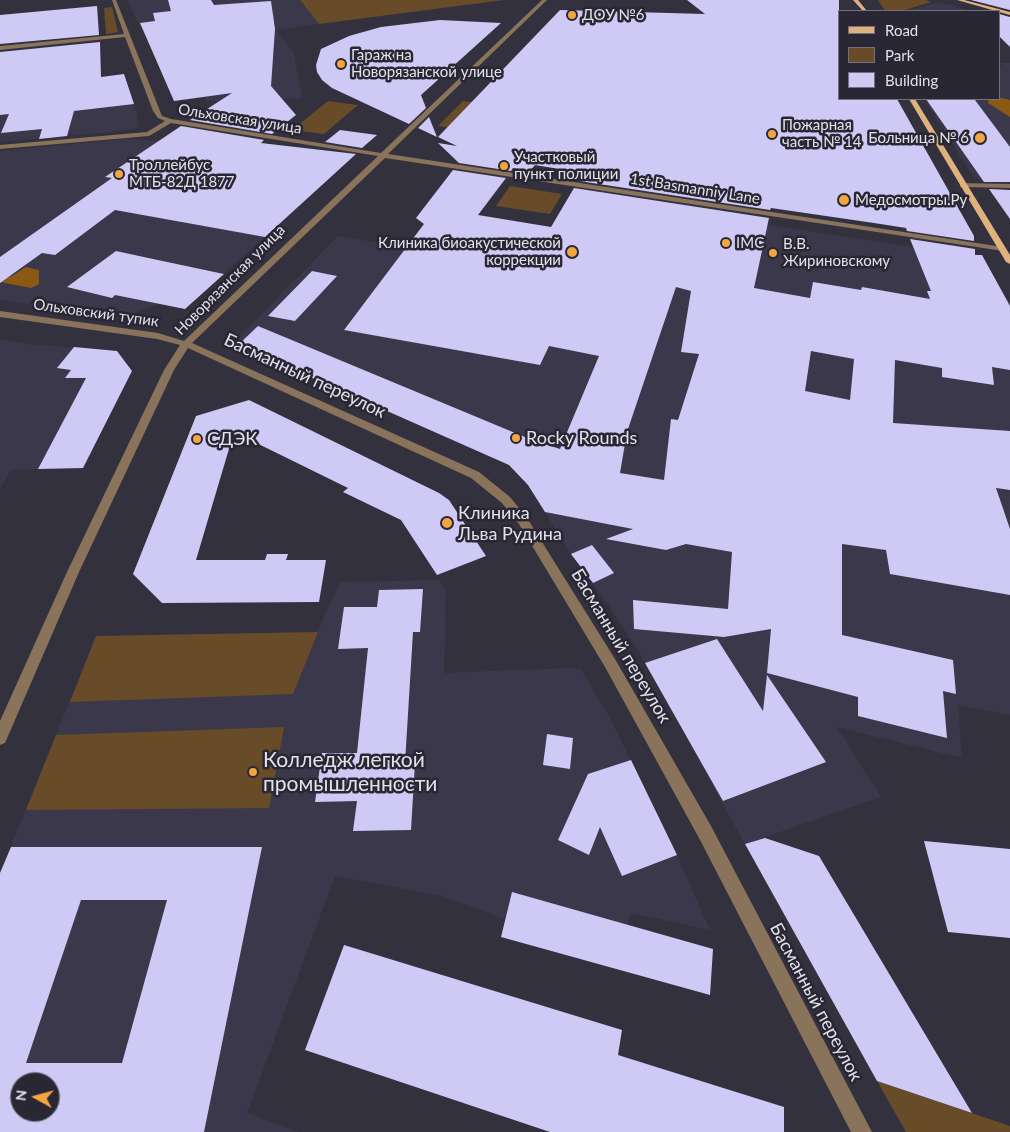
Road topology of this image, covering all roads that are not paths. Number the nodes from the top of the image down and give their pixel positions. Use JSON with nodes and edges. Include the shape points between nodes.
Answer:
{"nodes":[{"id":1,"x":114,"y":0,"type":"edge"},
{"id":2,"x":545,"y":0,"type":"edge"},
{"id":3,"x":854,"y":0,"type":"edge"},
{"id":4,"x":959,"y":0,"type":"edge"},
{"id":5,"x":950,"y":1,"type":"dead end"},
{"id":6,"x":865,"y":2,"type":"dead end"},
{"id":7,"x":865,"y":10,"type":"edge"},
{"id":8,"x":983,"y":10,"type":"edge"},
{"id":9,"x":991,"y":10,"type":"edge"},
{"id":10,"x":127,"y":35,"type":"junction"},
{"id":11,"x":0,"y":48,"type":"edge"},
{"id":12,"x":913,"y":100,"type":"edge"},
{"id":13,"x":170,"y":121,"type":"junction"},
{"id":14,"x":0,"y":147,"type":"edge"},
{"id":15,"x":382,"y":155,"type":"junction"},
{"id":16,"x":964,"y":185,"type":"junction"},
{"id":17,"x":1010,"y":186,"type":"edge"},
{"id":18,"x":1003,"y":249,"type":"junction"},
{"id":19,"x":1010,"y":262,"type":"edge"},
{"id":20,"x":0,"y":314,"type":"edge"},
{"id":21,"x":186,"y":344,"type":"junction"},
{"id":22,"x":0,"y":738,"type":"edge"},
{"id":23,"x":862,"y":1132,"type":"edge"}],
"edges":[{"from":1,"to":10,"type":"street","name":"Ольховская улица"},
{"from":2,"to":15,"type":"street","name":"Новорязанская улица"},
{"from":3,"to":7,"type":"main road"},
{"from":4,"to":9,"type":"main road"},
{"from":5,"to":8,"type":"main road"},
{"from":6,"to":7,"type":"main road"},
{"from":10,"to":11,"type":"street"},
{"from":10,"to":13,"type":"street","name":"Ольховская улица","via":[[156,111],[160,117]]},
{"from":12,"to":16,"type":"main road"},
{"from":13,"to":14,"type":"street","via":[[149,134]]},
{"from":13,"to":15,"type":"street","name":"Ольховская улица"},
{"from":15,"to":18,"type":"street","name":"1st Basmanniy Lane"},
{"from":15,"to":21,"type":"street","name":"Новорязанская улица"},
{"from":16,"to":17,"type":"street"},
{"from":16,"to":18,"type":"main road"},
{"from":18,"to":19,"type":"main road"},
{"from":20,"to":21,"type":"street","name":"Ольховский тупик","via":[[158,336]]},
{"from":21,"to":22,"type":"street","name":"Новорязанская улица","via":[[169,370],[73,572]]},
{"from":21,"to":23,"type":"street","name":"Басманный переулок","via":[[475,476],[506,500],[523,521],[637,710],[712,845]]}]}
